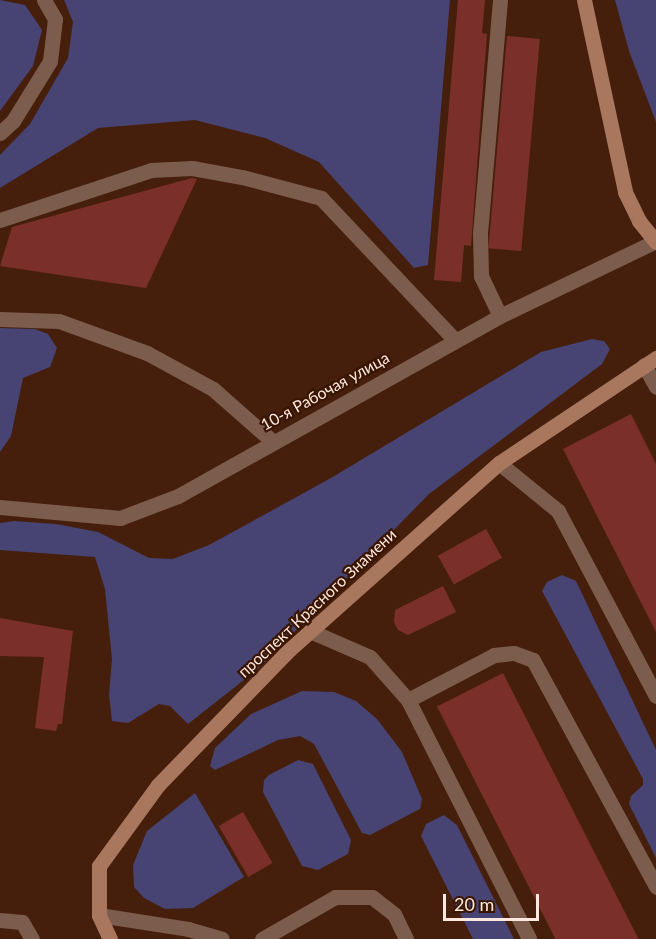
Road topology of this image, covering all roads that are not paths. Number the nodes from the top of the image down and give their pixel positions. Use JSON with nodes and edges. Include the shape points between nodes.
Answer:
{"nodes":[{"id":1,"x":44,"y":0,"type":"edge"},
{"id":2,"x":500,"y":0,"type":"edge"},
{"id":3,"x":584,"y":0,"type":"edge"},
{"id":4,"x":0,"y":133,"type":"edge"},
{"id":5,"x":0,"y":220,"type":"edge"},
{"id":6,"x":656,"y":242,"type":"edge"},
{"id":7,"x":500,"y":316,"type":"junction"},
{"id":8,"x":0,"y":319,"type":"edge"},
{"id":9,"x":455,"y":340,"type":"junction"},
{"id":10,"x":650,"y":361,"type":"edge"},
{"id":11,"x":656,"y":387,"type":"edge"},
{"id":12,"x":272,"y":441,"type":"junction"},
{"id":13,"x":499,"y":463,"type":"junction"},
{"id":14,"x":0,"y":507,"type":"edge"},
{"id":15,"x":310,"y":631,"type":"junction"},
{"id":16,"x":656,"y":696,"type":"edge"},
{"id":17,"x":408,"y":700,"type":"junction"},
{"id":18,"x":656,"y":887,"type":"edge"},
{"id":19,"x":99,"y":915,"type":"junction"},
{"id":20,"x":0,"y":920,"type":"edge"},
{"id":21,"x":32,"y":939,"type":"edge"},
{"id":22,"x":110,"y":939,"type":"edge"},
{"id":23,"x":222,"y":939,"type":"edge"},
{"id":24,"x":262,"y":939,"type":"edge"},
{"id":25,"x":406,"y":939,"type":"edge"},
{"id":26,"x":529,"y":939,"type":"edge"}],
"edges":[{"from":1,"to":4,"type":"street","via":[[55,19],[50,61],[13,121]]},
{"from":2,"to":7,"type":"street","via":[[480,234],[481,276]]},
{"from":3,"to":6,"type":"main road","via":[[625,192],[639,221]]},
{"from":5,"to":9,"type":"street","via":[[151,170],[192,168],[242,177],[321,198]]},
{"from":6,"to":7,"type":"street","name":"10-я Рабочая улица"},
{"from":7,"to":9,"type":"street","name":"10-я Рабочая улица"},
{"from":8,"to":12,"type":"street","via":[[59,321],[147,353],[213,389]]},
{"from":9,"to":12,"type":"street","name":"10-я Рабочая улица"},
{"from":10,"to":11,"type":"street"},
{"from":10,"to":13,"type":"main road","name":"проспект Красного Знамени"},
{"from":12,"to":14,"type":"street","name":"10-я Рабочая улица","via":[[178,496],[120,518]]},
{"from":13,"to":15,"type":"main road","name":"проспект Красного Знамени"},
{"from":13,"to":16,"type":"street","via":[[558,511]]},
{"from":15,"to":17,"type":"street","via":[[370,657]]},
{"from":15,"to":19,"type":"main road","name":"проспект Красного Знамени","via":[[158,785],[120,832],[99,866]]},
{"from":17,"to":18,"type":"street","via":[[494,655],[514,653],[533,660]]},
{"from":17,"to":26,"type":"street"},
{"from":19,"to":22,"type":"main road","name":"проспект Красного Знамени"},
{"from":19,"to":23,"type":"street","via":[[188,929]]},
{"from":20,"to":21,"type":"street","via":[[22,922]]},
{"from":24,"to":25,"type":"street","via":[[335,897],[372,897],[394,914]]}]}
